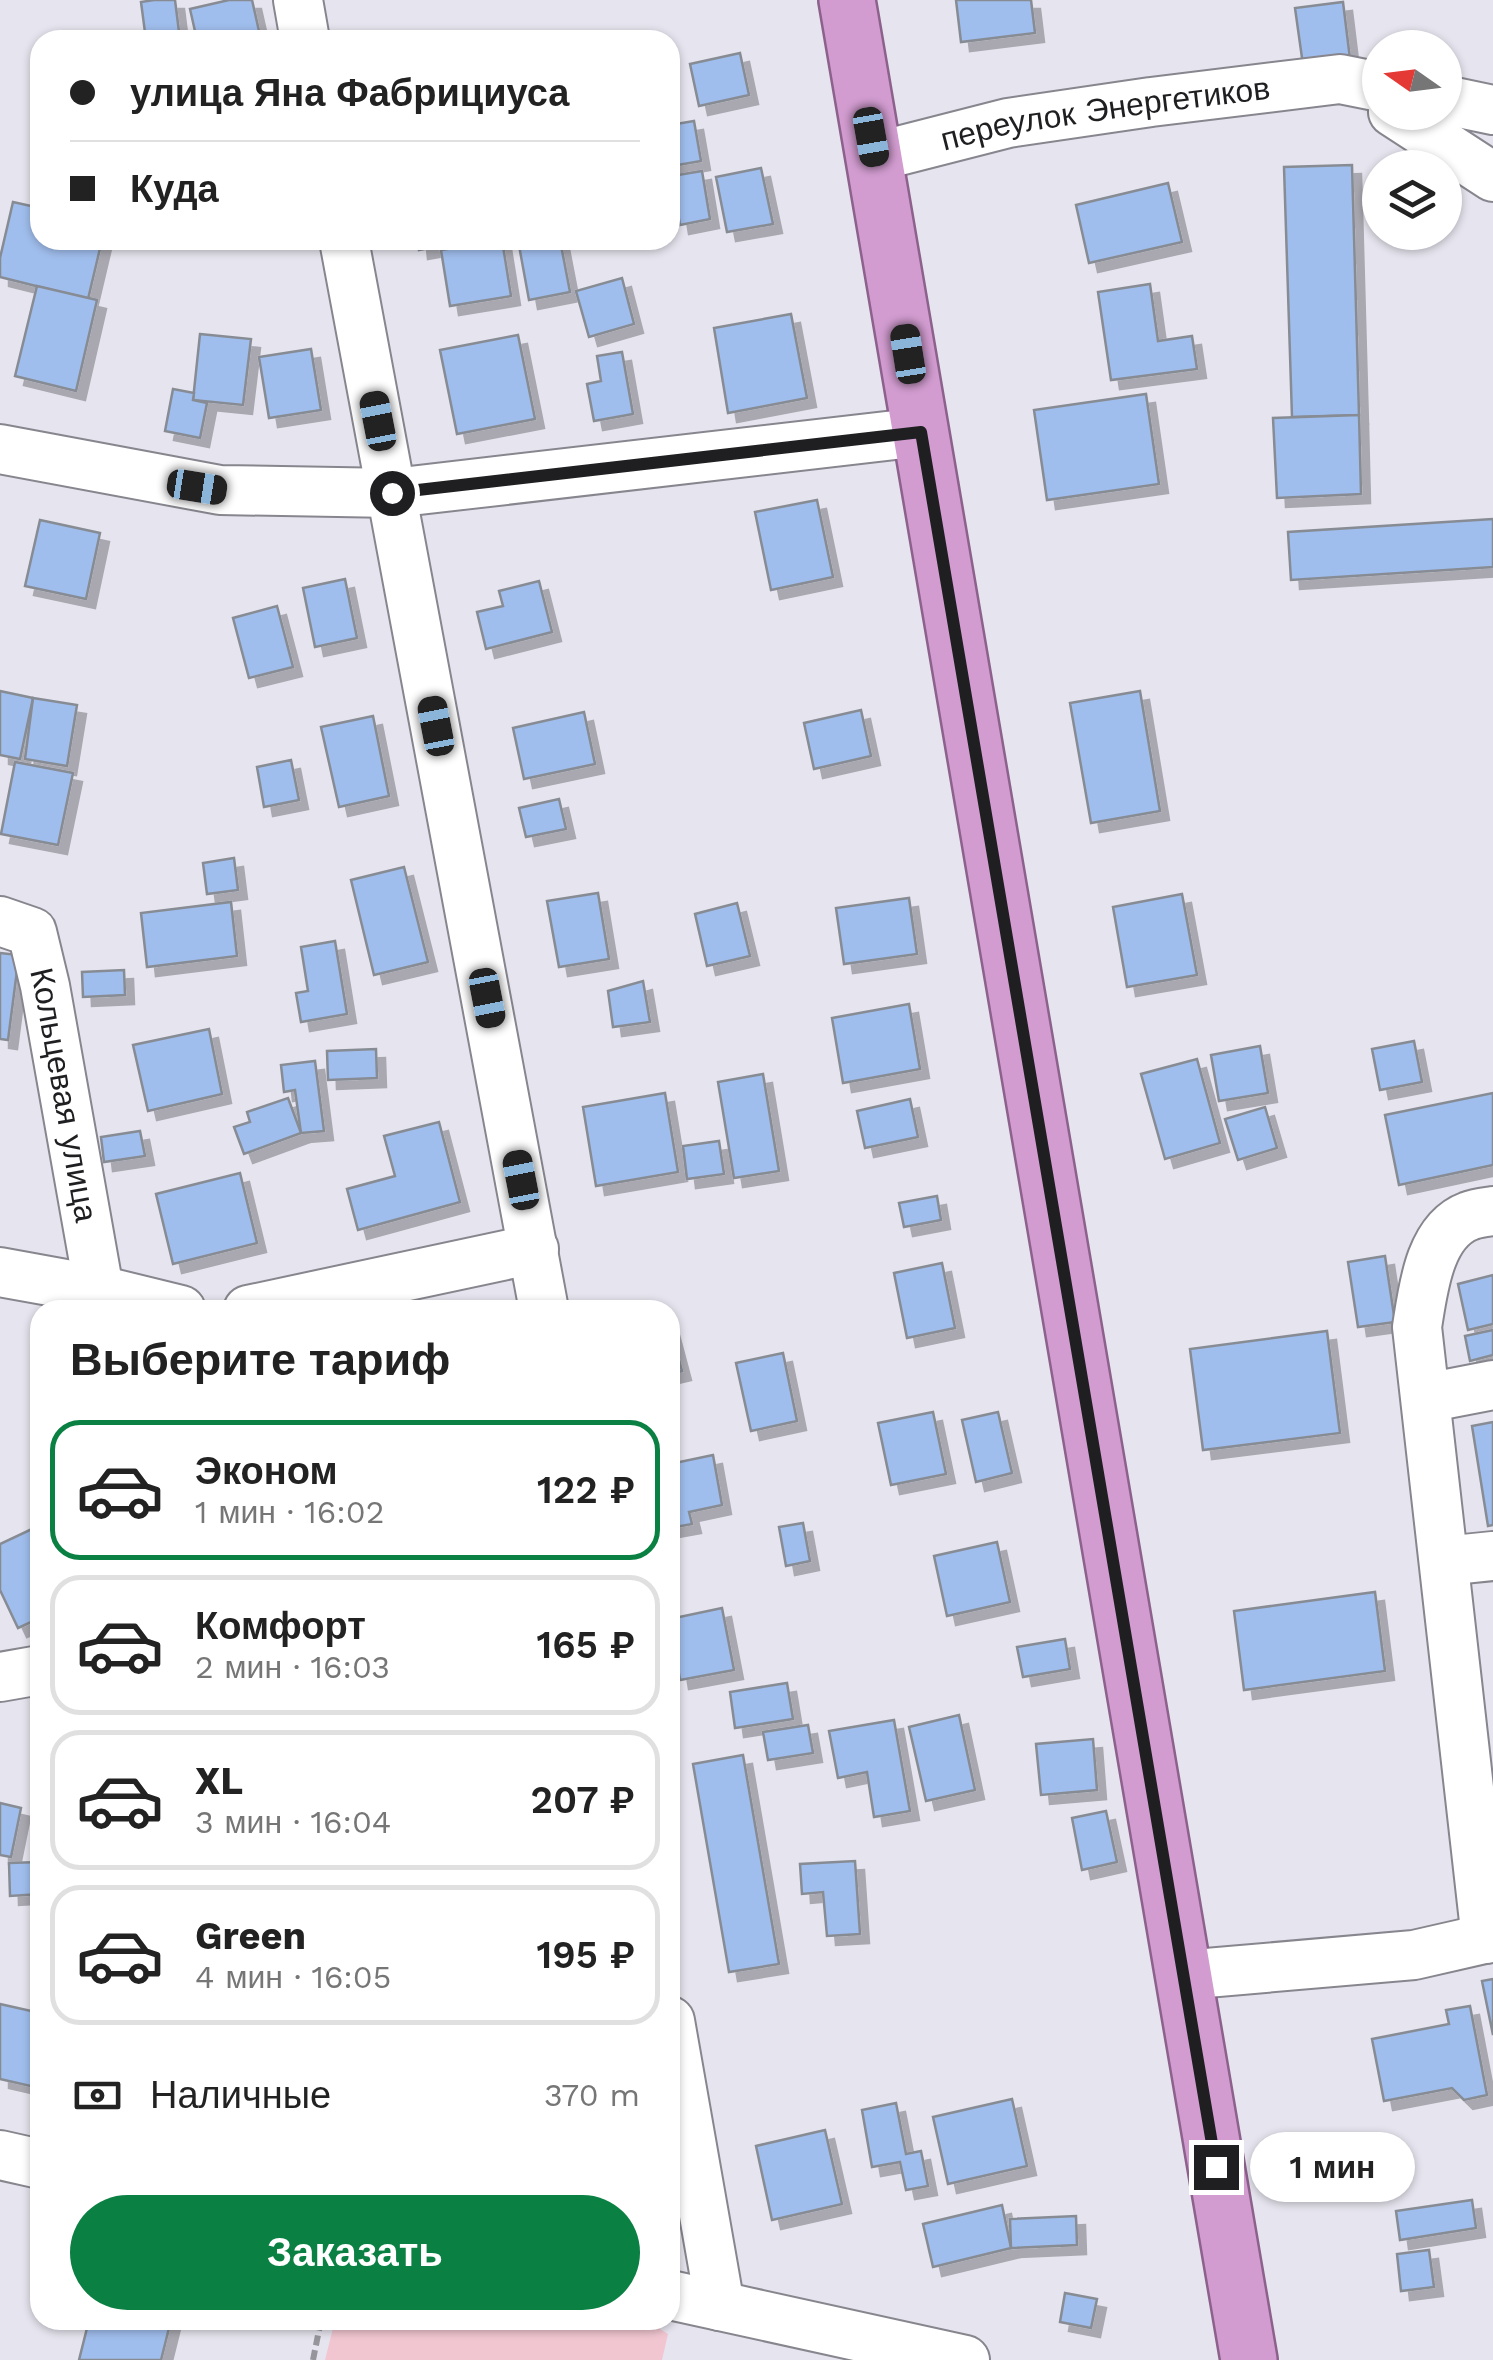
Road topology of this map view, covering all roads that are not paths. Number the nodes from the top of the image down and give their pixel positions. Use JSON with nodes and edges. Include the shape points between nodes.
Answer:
{"nodes":[{"id":1,"x":298,"y":0,"type":"edge"},
{"id":2,"x":847,"y":0,"type":"edge"},
{"id":3,"x":303,"y":30,"type":"edge"},
{"id":4,"x":1360,"y":83,"type":"edge"},
{"id":5,"x":1462,"y":104,"type":"edge"},
{"id":6,"x":1493,"y":110,"type":"edge"},
{"id":7,"x":1421,"y":130,"type":"edge"},
{"id":8,"x":875,"y":158,"type":"junction"},
{"id":9,"x":1493,"y":177,"type":"edge"},
{"id":10,"x":346,"y":250,"type":"edge"},
{"id":11,"x":921,"y":432,"type":"junction"},
{"id":12,"x":0,"y":450,"type":"edge"},
{"id":13,"x":392,"y":493,"type":"junction"},
{"id":14,"x":0,"y":921,"type":"edge"},
{"id":15,"x":1493,"y":1211,"type":"edge"},
{"id":16,"x":534,"y":1249,"type":"junction"},
{"id":17,"x":0,"y":1272,"type":"edge"},
{"id":18,"x":100,"y":1300,"type":"edge"},
{"id":19,"x":295,"y":1300,"type":"edge"},
{"id":20,"x":542,"y":1300,"type":"edge"},
{"id":21,"x":1493,"y":1385,"type":"edge"},
{"id":22,"x":1426,"y":1398,"type":"junction"},
{"id":23,"x":1493,"y":1556,"type":"edge"},
{"id":24,"x":1444,"y":1561,"type":"junction"},
{"id":25,"x":30,"y":1672,"type":"edge"},
{"id":26,"x":0,"y":1676,"type":"edge"},
{"id":27,"x":1490,"y":1938,"type":"edge"},
{"id":28,"x":1183,"y":1975,"type":"junction"},
{"id":29,"x":680,"y":2078,"type":"edge"},
{"id":30,"x":0,"y":2155,"type":"edge"},
{"id":31,"x":30,"y":2162,"type":"edge"},
{"id":32,"x":680,"y":2297,"type":"edge"},
{"id":33,"x":720,"y":2306,"type":"junction"},
{"id":34,"x":965,"y":2360,"type":"edge"},
{"id":35,"x":1248,"y":2360,"type":"edge"}],
"edges":[{"from":1,"to":3,"type":"street"},
{"from":2,"to":8,"type":"highway"},
{"from":4,"to":8,"type":"street","name":"переулок Энергетиков","via":[[1008,123]]},
{"from":5,"to":6,"type":"street"},
{"from":7,"to":9,"type":"street"},
{"from":8,"to":11,"type":"highway"},
{"from":10,"to":13,"type":"street"},
{"from":11,"to":13,"type":"street"},
{"from":11,"to":28,"type":"highway"},
{"from":12,"to":13,"type":"street","via":[[220,490]]},
{"from":13,"to":16,"type":"street"},
{"from":14,"to":18,"type":"street","name":"Кольцевая улица","via":[[32,932]]},
{"from":15,"to":22,"type":"street","via":[[1466,1216],[1439,1240],[1417,1327]]},
{"from":16,"to":19,"type":"street"},
{"from":16,"to":20,"type":"street"},
{"from":17,"to":18,"type":"street"},
{"from":21,"to":22,"type":"street"},
{"from":22,"to":24,"type":"street"},
{"from":23,"to":24,"type":"street"},
{"from":24,"to":27,"type":"street"},
{"from":25,"to":26,"type":"street"},
{"from":27,"to":28,"type":"street","via":[[1414,1955]]},
{"from":28,"to":35,"type":"highway"},
{"from":29,"to":33,"type":"street"},
{"from":30,"to":31,"type":"street"},
{"from":32,"to":33,"type":"street"},
{"from":33,"to":34,"type":"street"}]}
